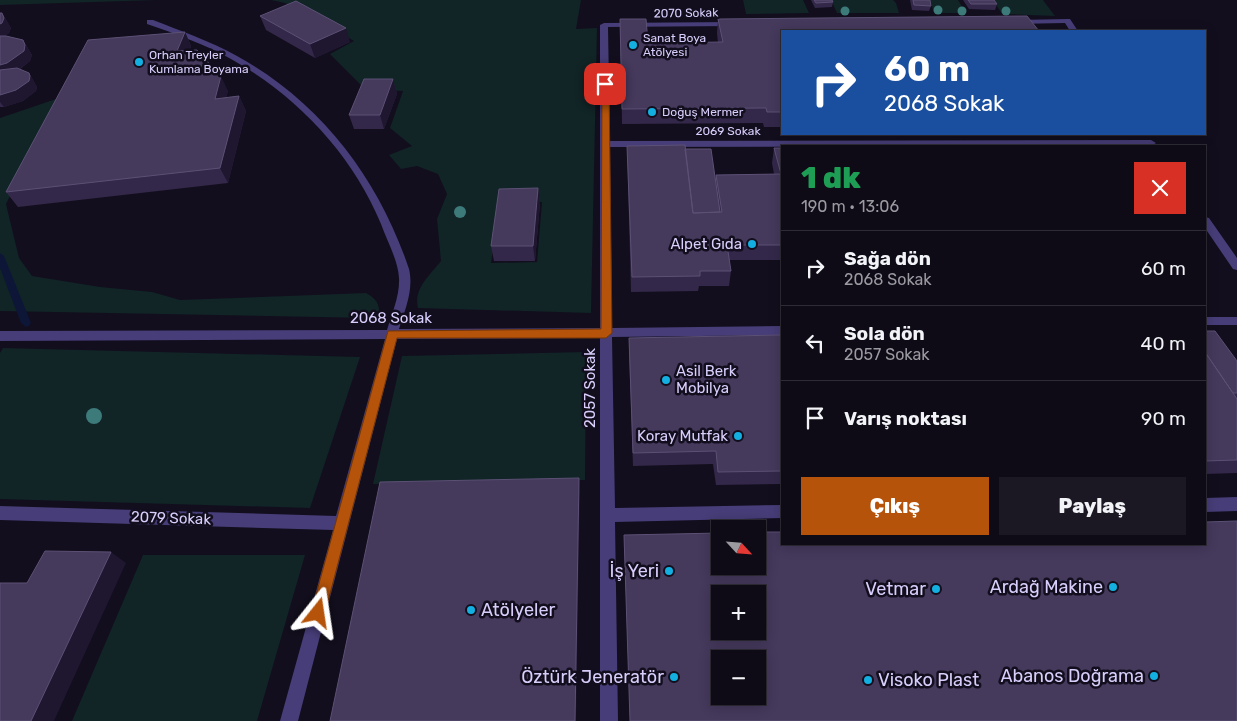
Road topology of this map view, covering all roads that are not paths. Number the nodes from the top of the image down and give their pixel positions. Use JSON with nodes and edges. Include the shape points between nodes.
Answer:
{"nodes":[{"id":1,"x":150,"y":22,"type":"dead end"},
{"id":2,"x":1008,"y":22,"type":"edge"},
{"id":3,"x":742,"y":24,"type":"edge"},
{"id":4,"x":604,"y":25,"type":"joint"},
{"id":5,"x":1073,"y":30,"type":"edge"},
{"id":6,"x":605,"y":144,"type":"junction"},
{"id":7,"x":1152,"y":145,"type":"edge"},
{"id":8,"x":1206,"y":221,"type":"edge"},
{"id":9,"x":1237,"y":266,"type":"edge"},
{"id":10,"x":1237,"y":320,"type":"edge"},
{"id":11,"x":1206,"y":321,"type":"edge"},
{"id":12,"x":781,"y":330,"type":"edge"},
{"id":13,"x":606,"y":333,"type":"junction"},
{"id":14,"x":392,"y":334,"type":"junction"},
{"id":15,"x":0,"y":336,"type":"edge"},
{"id":16,"x":1237,"y":504,"type":"edge"},
{"id":17,"x":1206,"y":505,"type":"edge"},
{"id":18,"x":781,"y":512,"type":"edge"},
{"id":19,"x":0,"y":513,"type":"edge"},
{"id":20,"x":607,"y":515,"type":"junction"},
{"id":21,"x":342,"y":523,"type":"junction"},
{"id":22,"x":289,"y":721,"type":"edge"},
{"id":23,"x":609,"y":721,"type":"edge"}],
"edges":[{"from":1,"to":14,"type":"lane","via":[[243,62],[284,90],[321,124],[355,166],[383,216],[405,278]]},
{"from":2,"to":5,"type":"lane","via":[[1067,21]]},
{"from":3,"to":4,"type":"lane","name":"2070 Sokak"},
{"from":4,"to":6,"type":"lane","name":"2057 Sokak"},
{"from":6,"to":7,"type":"lane","name":"2069 Sokak"},
{"from":6,"to":13,"type":"lane","name":"2057 Sokak"},
{"from":8,"to":9,"type":"lane"},
{"from":10,"to":11,"type":"lane"},
{"from":12,"to":13,"type":"lane","name":"2068 Sokak"},
{"from":13,"to":14,"type":"lane","name":"2068 Sokak"},
{"from":13,"to":20,"type":"lane","name":"2057 Sokak"},
{"from":14,"to":15,"type":"lane","name":"2068 Sokak"},
{"from":14,"to":21,"type":"lane"},
{"from":16,"to":17,"type":"lane"},
{"from":18,"to":20,"type":"lane"},
{"from":19,"to":21,"type":"lane","name":"2079 Sokak"},
{"from":20,"to":23,"type":"lane","name":"2057 Sokak"},
{"from":21,"to":22,"type":"lane"}]}
